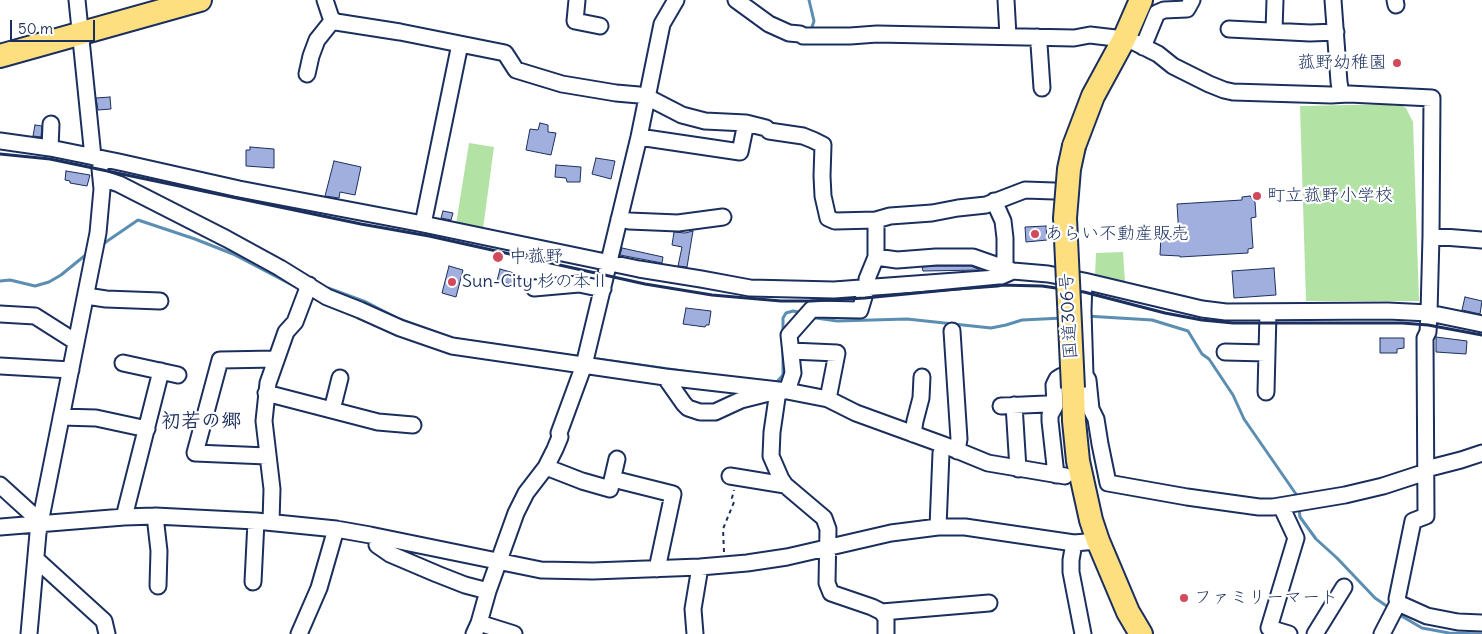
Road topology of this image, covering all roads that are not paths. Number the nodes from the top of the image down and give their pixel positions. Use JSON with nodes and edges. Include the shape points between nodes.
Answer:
{"nodes":[{"id":1,"x":77,"y":0,"type":"edge"},
{"id":2,"x":200,"y":0,"type":"edge"},
{"id":3,"x":325,"y":0,"type":"edge"},
{"id":4,"x":577,"y":0,"type":"edge"},
{"id":5,"x":676,"y":0,"type":"edge"},
{"id":6,"x":736,"y":0,"type":"edge"},
{"id":7,"x":1006,"y":0,"type":"edge"},
{"id":8,"x":1141,"y":0,"type":"edge"},
{"id":9,"x":1192,"y":0,"type":"edge"},
{"id":10,"x":1275,"y":0,"type":"edge"},
{"id":11,"x":1333,"y":0,"type":"edge"},
{"id":12,"x":333,"y":20,"type":"junction"},
{"id":13,"x":600,"y":26,"type":"dead end"},
{"id":14,"x":1229,"y":29,"type":"dead end"},
{"id":15,"x":1274,"y":31,"type":"junction"},
{"id":16,"x":1336,"y":32,"type":"junction"},
{"id":17,"x":81,"y":33,"type":"junction"},
{"id":18,"x":1008,"y":36,"type":"junction"},
{"id":19,"x":1037,"y":37,"type":"junction"},
{"id":20,"x":1134,"y":43,"type":"junction"},
{"id":21,"x":460,"y":44,"type":"junction"},
{"id":22,"x":0,"y":56,"type":"edge"},
{"id":23,"x":307,"y":74,"type":"dead end"},
{"id":24,"x":1042,"y":88,"type":"dead end"},
{"id":25,"x":1341,"y":94,"type":"junction"},
{"id":26,"x":647,"y":97,"type":"junction"},
{"id":27,"x":746,"y":123,"type":"junction"},
{"id":28,"x":51,"y":124,"type":"dead end"},
{"id":29,"x":638,"y":137,"type":"junction"},
{"id":30,"x":4,"y":139,"type":"edge"},
{"id":31,"x":50,"y":148,"type":"junction"},
{"id":32,"x":96,"y":157,"type":"junction"},
{"id":33,"x":101,"y":178,"type":"junction"},
{"id":34,"x":1054,"y":191,"type":"dead end"},
{"id":35,"x":994,"y":201,"type":"junction"},
{"id":36,"x":723,"y":216,"type":"dead end"},
{"id":37,"x":619,"y":219,"type":"junction"},
{"id":38,"x":876,"y":220,"type":"junction"},
{"id":39,"x":423,"y":224,"type":"junction"},
{"id":40,"x":1431,"y":236,"type":"junction"},
{"id":41,"x":1482,"y":240,"type":"edge"},
{"id":42,"x":876,"y":257,"type":"junction"},
{"id":43,"x":609,"y":262,"type":"junction"},
{"id":44,"x":1009,"y":270,"type":"junction"},
{"id":45,"x":1084,"y":281,"type":"junction"},
{"id":46,"x":309,"y":285,"type":"junction"},
{"id":47,"x":868,"y":287,"type":"junction"},
{"id":48,"x":534,"y":288,"type":"dead end"},
{"id":49,"x":603,"y":289,"type":"junction"},
{"id":50,"x":86,"y":296,"type":"junction"},
{"id":51,"x":160,"y":301,"type":"dead end"},
{"id":52,"x":1268,"y":313,"type":"junction"},
{"id":53,"x":1430,"y":313,"type":"junction"},
{"id":54,"x":0,"y":314,"type":"edge"},
{"id":55,"x":1482,"y":324,"type":"edge"},
{"id":56,"x":952,"y":331,"type":"dead end"},
{"id":57,"x":76,"y":342,"type":"junction"},
{"id":58,"x":791,"y":351,"type":"junction"},
{"id":59,"x":1225,"y":352,"type":"dead end"},
{"id":60,"x":1268,"y":353,"type":"junction"},
{"id":61,"x":276,"y":359,"type":"junction"},
{"id":62,"x":585,"y":360,"type":"junction"},
{"id":63,"x":123,"y":363,"type":"dead end"},
{"id":64,"x":0,"y":366,"type":"edge"},
{"id":65,"x":71,"y":370,"type":"junction"},
{"id":66,"x":161,"y":371,"type":"junction"},
{"id":67,"x":178,"y":375,"type":"dead end"},
{"id":68,"x":665,"y":377,"type":"junction"},
{"id":69,"x":922,"y":377,"type":"dead end"},
{"id":70,"x":340,"y":378,"type":"dead end"},
{"id":71,"x":1078,"y":381,"type":"junction"},
{"id":72,"x":782,"y":391,"type":"junction"},
{"id":73,"x":1266,"y":392,"type":"dead end"},
{"id":74,"x":266,"y":393,"type":"junction"},
{"id":75,"x":828,"y":399,"type":"junction"},
{"id":76,"x":1046,"y":404,"type":"dead end"},
{"id":77,"x":332,"y":410,"type":"junction"},
{"id":78,"x":61,"y":417,"type":"junction"},
{"id":79,"x":413,"y":425,"type":"dead end"},
{"id":80,"x":147,"y":429,"type":"junction"},
{"id":81,"x":913,"y":434,"type":"junction"},
{"id":82,"x":950,"y":448,"type":"junction"},
{"id":83,"x":1482,"y":453,"type":"edge"},
{"id":84,"x":267,"y":456,"type":"junction"},
{"id":85,"x":617,"y":459,"type":"dead end"},
{"id":86,"x":546,"y":467,"type":"junction"},
{"id":87,"x":1018,"y":469,"type":"junction"},
{"id":88,"x":1426,"y":470,"type":"junction"},
{"id":89,"x":730,"y":476,"type":"dead end"},
{"id":90,"x":613,"y":478,"type":"junction"},
{"id":91,"x":0,"y":485,"type":"edge"},
{"id":92,"x":785,"y":485,"type":"junction"},
{"id":93,"x":1293,"y":504,"type":"junction"},
{"id":94,"x":156,"y":516,"type":"junction"},
{"id":95,"x":124,"y":517,"type":"junction"},
{"id":96,"x":37,"y":519,"type":"junction"},
{"id":97,"x":263,"y":521,"type":"junction"},
{"id":98,"x":0,"y":527,"type":"edge"},
{"id":99,"x":938,"y":527,"type":"junction"},
{"id":100,"x":336,"y":529,"type":"junction"},
{"id":101,"x":1098,"y":541,"type":"junction"},
{"id":102,"x":1074,"y":543,"type":"junction"},
{"id":103,"x":377,"y":545,"type":"dead end"},
{"id":104,"x":829,"y":548,"type":"junction"},
{"id":105,"x":37,"y":560,"type":"junction"},
{"id":106,"x":498,"y":562,"type":"junction"},
{"id":107,"x":700,"y":567,"type":"junction"},
{"id":108,"x":657,"y":569,"type":"junction"},
{"id":109,"x":253,"y":582,"type":"dead end"},
{"id":110,"x":158,"y":586,"type":"dead end"},
{"id":111,"x":1344,"y":588,"type":"dead end"},
{"id":112,"x":488,"y":591,"type":"junction"},
{"id":113,"x":989,"y":603,"type":"dead end"},
{"id":114,"x":1395,"y":609,"type":"junction"},
{"id":115,"x":882,"y":612,"type":"junction"},
{"id":116,"x":1482,"y":623,"type":"edge"},
{"id":117,"x":477,"y":628,"type":"edge"},
{"id":118,"x":29,"y":634,"type":"edge"},
{"id":119,"x":107,"y":634,"type":"edge"},
{"id":120,"x":299,"y":634,"type":"edge"},
{"id":121,"x":514,"y":634,"type":"edge"},
{"id":122,"x":695,"y":634,"type":"edge"},
{"id":123,"x":886,"y":634,"type":"edge"},
{"id":124,"x":1083,"y":634,"type":"edge"},
{"id":125,"x":1141,"y":634,"type":"edge"},
{"id":126,"x":1288,"y":634,"type":"edge"},
{"id":127,"x":1315,"y":634,"type":"edge"},
{"id":128,"x":1382,"y":634,"type":"edge"}],
"edges":[{"from":1,"to":17,"type":"street"},
{"from":2,"to":17,"type":"highway"},
{"from":3,"to":12,"type":"street"},
{"from":4,"to":13,"type":"street","via":[[575,20]]},
{"from":5,"to":26,"type":"street","via":[[662,24]]},
{"from":6,"to":18,"type":"street","via":[[769,24],[789,34],[803,36]]},
{"from":7,"to":18,"type":"street"},
{"from":8,"to":20,"type":"highway","name":"国道306号"},
{"from":9,"to":20,"type":"street","via":[[1188,10],[1157,13]]},
{"from":10,"to":15,"type":"street"},
{"from":11,"to":16,"type":"street"},
{"from":12,"to":21,"type":"street"},
{"from":12,"to":23,"type":"street","via":[[317,40]]},
{"from":14,"to":15,"type":"street"},
{"from":15,"to":16,"type":"street"},
{"from":16,"to":25,"type":"street"},
{"from":17,"to":22,"type":"highway"},
{"from":17,"to":32,"type":"street"},
{"from":18,"to":19,"type":"street"},
{"from":19,"to":20,"type":"street","via":[[1090,35]]},
{"from":19,"to":24,"type":"street"},
{"from":20,"to":25,"type":"street","via":[[1224,90]]},
{"from":20,"to":71,"type":"highway","name":"国道306号","bridge":true,"via":[[1093,96],[1074,146],[1068,177],[1065,218]]},
{"from":21,"to":26,"type":"street","via":[[504,53],[516,70],[562,84]]},
{"from":21,"to":39,"type":"street"},
{"from":25,"to":40,"type":"street","via":[[1432,98]]},
{"from":26,"to":27,"type":"street","via":[[682,115],[705,121]]},
{"from":26,"to":29,"type":"street"},
{"from":27,"to":29,"type":"street","via":[[740,152]]},
{"from":27,"to":38,"type":"street","via":[[769,131],[803,136],[823,145],[823,196],[828,218],[835,221]]},
{"from":28,"to":31,"type":"street"},
{"from":29,"to":37,"type":"street"},
{"from":30,"to":31,"type":"street"},
{"from":31,"to":32,"type":"street"},
{"from":32,"to":33,"type":"street"},
{"from":32,"to":39,"type":"street"},
{"from":33,"to":46,"type":"street","via":[[227,239]]},
{"from":33,"to":50,"type":"street","via":[[102,205]]},
{"from":34,"to":35,"type":"street","via":[[1025,190]]},
{"from":35,"to":38,"type":"street","via":[[981,206]]},
{"from":35,"to":44,"type":"street","via":[[1004,221]]},
{"from":36,"to":37,"type":"street","via":[[678,223]]},
{"from":37,"to":43,"type":"street"},
{"from":38,"to":42,"type":"street"},
{"from":39,"to":43,"type":"street"},
{"from":40,"to":41,"type":"street"},
{"from":40,"to":53,"type":"street"},
{"from":42,"to":44,"type":"street","via":[[897,260],[973,257]]},
{"from":42,"to":47,"type":"street","via":[[867,279]]},
{"from":43,"to":47,"type":"street","via":[[750,288],[834,290]]},
{"from":43,"to":49,"type":"street"},
{"from":44,"to":45,"type":"street"},
{"from":44,"to":47,"type":"street","via":[[997,278]]},
{"from":45,"to":52,"type":"street","via":[[1202,309]]},
{"from":45,"to":71,"type":"street"},
{"from":46,"to":61,"type":"street"},
{"from":46,"to":62,"type":"street","via":[[327,297],[452,346]]},
{"from":47,"to":58,"type":"street","via":[[860,310],[807,315],[789,334]]},
{"from":48,"to":49,"type":"street","via":[[579,284]]},
{"from":49,"to":62,"type":"street"},
{"from":50,"to":51,"type":"street"},
{"from":50,"to":57,"type":"street"},
{"from":52,"to":53,"type":"street"},
{"from":52,"to":60,"type":"street"},
{"from":53,"to":55,"type":"street"},
{"from":53,"to":88,"type":"street","via":[[1425,338]]},
{"from":54,"to":57,"type":"street","via":[[34,316]]},
{"from":56,"to":82,"type":"street","via":[[959,439]]},
{"from":57,"to":65,"type":"street"},
{"from":58,"to":72,"type":"street","via":[[793,373]]},
{"from":58,"to":75,"type":"street","via":[[837,354]]},
{"from":59,"to":60,"type":"street"},
{"from":60,"to":73,"type":"street"},
{"from":61,"to":74,"type":"street"},
{"from":61,"to":84,"type":"street","via":[[220,360],[195,452]]},
{"from":62,"to":68,"type":"street"},
{"from":62,"to":86,"type":"street","via":[[560,437]]},
{"from":63,"to":66,"type":"street"},
{"from":64,"to":65,"type":"street"},
{"from":65,"to":78,"type":"street"},
{"from":66,"to":67,"type":"street"},
{"from":66,"to":80,"type":"street"},
{"from":68,"to":72,"type":"street"},
{"from":68,"to":72,"type":"street","via":[[688,408],[700,412],[715,412],[742,400]]},
{"from":69,"to":81,"type":"street"},
{"from":70,"to":77,"type":"street"},
{"from":71,"to":87,"type":"street","via":[[1062,376],[1054,385],[1055,406],[1050,421],[1060,475]]},
{"from":71,"to":93,"type":"street","via":[[1088,380],[1091,410],[1096,419],[1108,483],[1259,507]]},
{"from":71,"to":101,"type":"highway","name":"国道306号","via":[[1074,422],[1078,461]]},
{"from":72,"to":75,"type":"street"},
{"from":72,"to":92,"type":"street","via":[[772,432],[771,456]]},
{"from":74,"to":77,"type":"street"},
{"from":74,"to":84,"type":"street"},
{"from":75,"to":81,"type":"street"},
{"from":76,"to":87,"type":"street","via":[[1008,405]]},
{"from":77,"to":79,"type":"street","via":[[378,422]]},
{"from":78,"to":80,"type":"street","via":[[96,418]]},
{"from":78,"to":96,"type":"street"},
{"from":80,"to":95,"type":"street"},
{"from":81,"to":82,"type":"street"},
{"from":82,"to":87,"type":"street","via":[[988,463]]},
{"from":82,"to":99,"type":"street","via":[[941,453]]},
{"from":83,"to":88,"type":"street"},
{"from":84,"to":97,"type":"street","via":[[272,488]]},
{"from":85,"to":90,"type":"street"},
{"from":86,"to":90,"type":"street","via":[[610,490]]},
{"from":86,"to":106,"type":"street","via":[[519,506]]},
{"from":88,"to":93,"type":"street","via":[[1383,486]]},
{"from":88,"to":114,"type":"street","via":[[1426,516],[1413,521]]},
{"from":89,"to":92,"type":"street"},
{"from":90,"to":108,"type":"street","via":[[673,494]]},
{"from":91,"to":96,"type":"street"},
{"from":92,"to":104,"type":"street","via":[[824,518]]},
{"from":93,"to":126,"type":"street","via":[[1296,538],[1268,628]]},
{"from":94,"to":95,"type":"street"},
{"from":94,"to":97,"type":"street"},
{"from":94,"to":110,"type":"street"},
{"from":95,"to":96,"type":"street"},
{"from":96,"to":98,"type":"street"},
{"from":96,"to":105,"type":"street"},
{"from":97,"to":100,"type":"street"},
{"from":97,"to":109,"type":"street"},
{"from":99,"to":102,"type":"street","via":[[984,529]]},
{"from":99,"to":104,"type":"street","via":[[891,533]]},
{"from":100,"to":106,"type":"street"},
{"from":100,"to":120,"type":"street","via":[[319,588]]},
{"from":101,"to":102,"type":"street"},
{"from":101,"to":125,"type":"highway","name":"国道306号","via":[[1128,612]]},
{"from":102,"to":124,"type":"street","via":[[1072,572]]},
{"from":103,"to":112,"type":"street","via":[[437,574]]},
{"from":104,"to":107,"type":"street","via":[[747,563]]},
{"from":104,"to":115,"type":"street","via":[[827,583],[832,593]]},
{"from":105,"to":118,"type":"street"},
{"from":105,"to":119,"type":"street","via":[[104,621]]},
{"from":106,"to":108,"type":"street","via":[[541,570]]},
{"from":106,"to":112,"type":"street"},
{"from":107,"to":108,"type":"street"},
{"from":107,"to":122,"type":"street","via":[[694,609]]},
{"from":111,"to":127,"type":"street"},
{"from":112,"to":117,"type":"street"},
{"from":113,"to":115,"type":"street"},
{"from":114,"to":116,"type":"street","via":[[1458,622]]},
{"from":114,"to":128,"type":"street"},
{"from":115,"to":123,"type":"street","via":[[886,618]]},
{"from":117,"to":121,"type":"street"}]}
